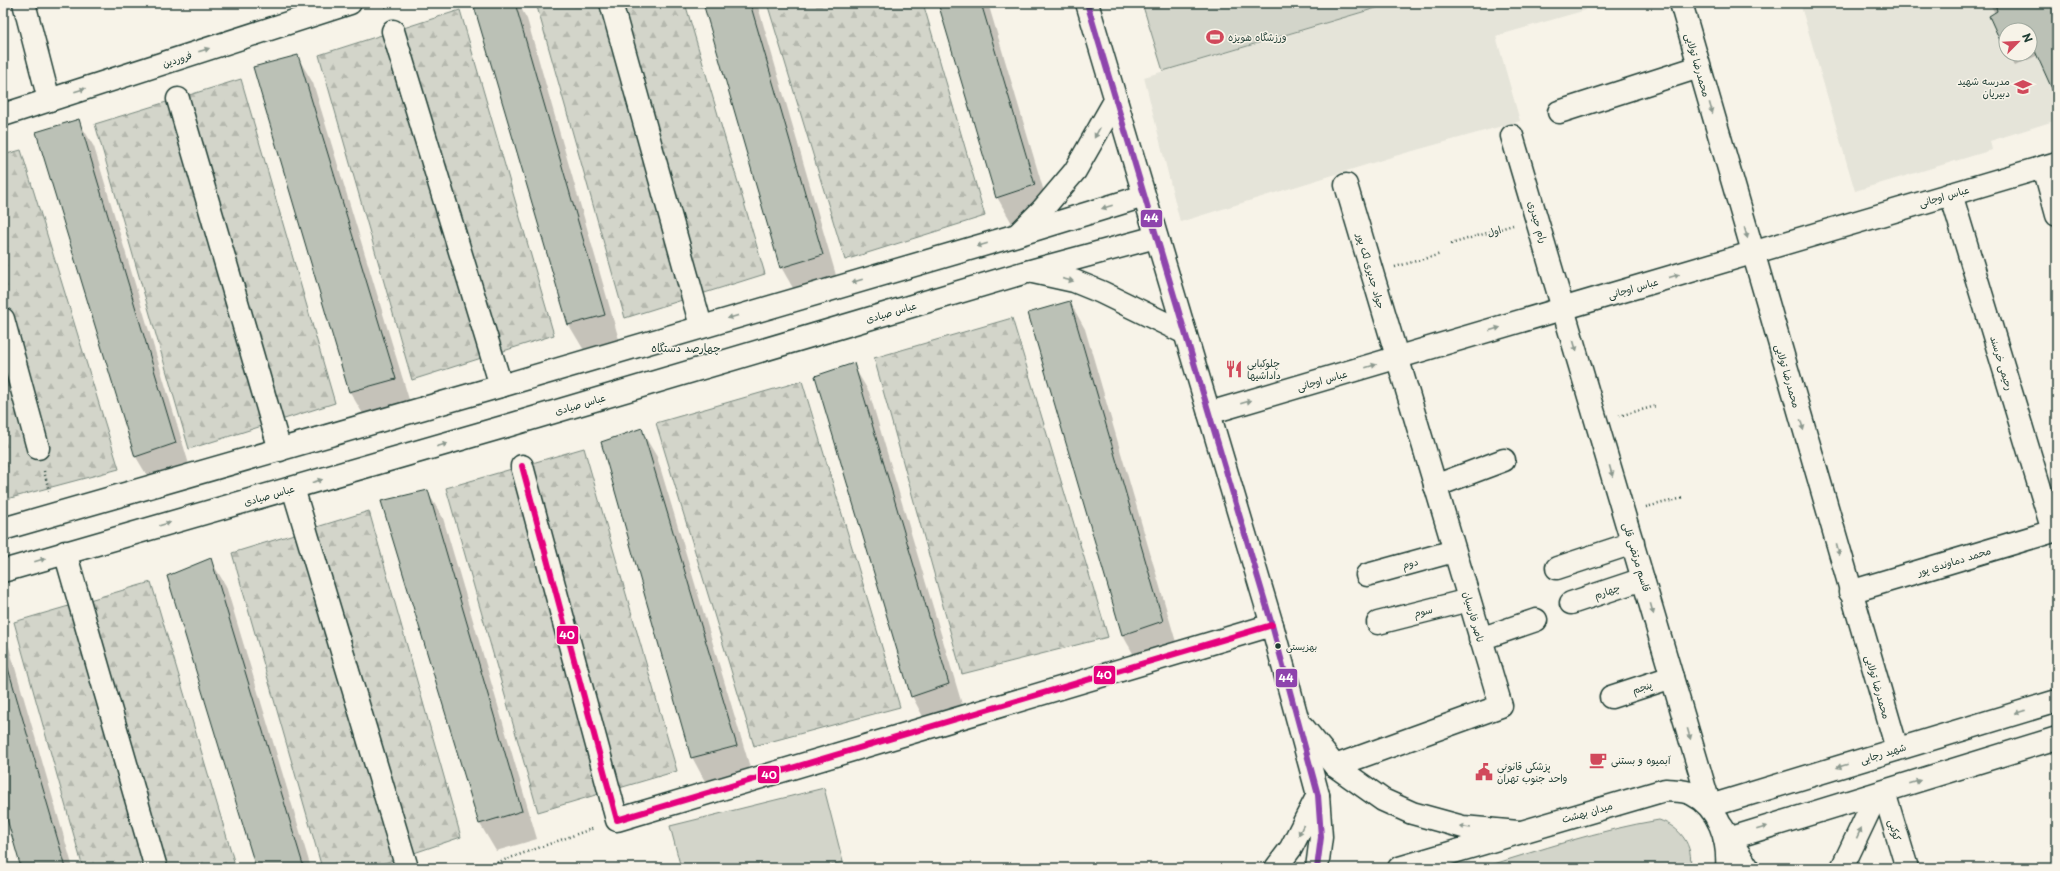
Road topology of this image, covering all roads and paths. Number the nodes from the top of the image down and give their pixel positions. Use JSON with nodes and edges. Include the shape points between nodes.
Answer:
{"nodes":[{"id":1,"x":24,"y":3,"type":"edge"},
{"id":2,"x":350,"y":3,"type":"edge"},
{"id":3,"x":611,"y":3,"type":"edge"},
{"id":4,"x":1087,"y":3,"type":"edge"},
{"id":5,"x":1680,"y":3,"type":"edge"},
{"id":6,"x":392,"y":31,"type":"dead end"},
{"id":7,"x":1699,"y":67,"type":"junction"},
{"id":8,"x":1116,"y":98,"type":"junction"},
{"id":9,"x":178,"y":99,"type":"dead end"},
{"id":10,"x":49,"y":100,"type":"junction"},
{"id":11,"x":1558,"y":112,"type":"dead end"},
{"id":12,"x":3,"y":115,"type":"edge"},
{"id":13,"x":1512,"y":136,"type":"dead end"},
{"id":14,"x":2050,"y":165,"type":"edge"},
{"id":15,"x":1346,"y":185,"type":"dead end"},
{"id":16,"x":1951,"y":194,"type":"junction"},
{"id":17,"x":1144,"y":196,"type":"junction"},
{"id":18,"x":2057,"y":214,"type":"edge"},
{"id":19,"x":1537,"y":218,"type":"junction"},
{"id":20,"x":1017,"y":235,"type":"junction"},
{"id":21,"x":1156,"y":237,"type":"junction"},
{"id":22,"x":1451,"y":244,"type":"dead end"},
{"id":23,"x":1752,"y":253,"type":"junction"},
{"id":24,"x":1441,"y":254,"type":"dead end"},
{"id":25,"x":1030,"y":272,"type":"junction"},
{"id":26,"x":1372,"y":274,"type":"junction"},
{"id":27,"x":1564,"y":308,"type":"junction"},
{"id":28,"x":3,"y":319,"type":"edge"},
{"id":29,"x":701,"y":326,"type":"junction"},
{"id":30,"x":1185,"y":332,"type":"junction"},
{"id":31,"x":1397,"y":358,"type":"junction"},
{"id":32,"x":501,"y":386,"type":"junction"},
{"id":33,"x":1656,"y":406,"type":"dead end"},
{"id":34,"x":1209,"y":414,"type":"junction"},
{"id":35,"x":1597,"y":422,"type":"junction"},
{"id":36,"x":38,"y":448,"type":"joint"},
{"id":37,"x":280,"y":450,"type":"junction"},
{"id":38,"x":1504,"y":460,"type":"dead end"},
{"id":39,"x":522,"y":466,"type":"dead end"},
{"id":40,"x":1435,"y":486,"type":"junction"},
{"id":41,"x":293,"y":488,"type":"junction"},
{"id":42,"x":1683,"y":498,"type":"dead end"},
{"id":43,"x":1624,"y":512,"type":"junction"},
{"id":44,"x":55,"y":515,"type":"junction"},
{"id":45,"x":3,"y":530,"type":"edge"},
{"id":46,"x":2055,"y":530,"type":"edge"},
{"id":47,"x":1633,"y":543,"type":"junction"},
{"id":48,"x":1454,"y":551,"type":"junction"},
{"id":49,"x":65,"y":552,"type":"junction"},
{"id":50,"x":1557,"y":568,"type":"dead end"},
{"id":51,"x":3,"y":571,"type":"edge"},
{"id":52,"x":1367,"y":575,"type":"dead end"},
{"id":53,"x":1644,"y":579,"type":"junction"},
{"id":54,"x":1850,"y":592,"type":"junction"},
{"id":55,"x":1469,"y":600,"type":"junction"},
{"id":56,"x":1571,"y":603,"type":"dead end"},
{"id":57,"x":1536,"y":620,"type":"dead end"},
{"id":58,"x":1378,"y":623,"type":"dead end"},
{"id":59,"x":1272,"y":625,"type":"junction"},
{"id":60,"x":1480,"y":639,"type":"junction"},
{"id":61,"x":1672,"y":677,"type":"junction"},
{"id":62,"x":1611,"y":697,"type":"dead end"},
{"id":63,"x":2057,"y":701,"type":"edge"},
{"id":64,"x":1297,"y":719,"type":"junction"},
{"id":65,"x":2057,"y":738,"type":"edge"},
{"id":66,"x":1897,"y":749,"type":"junction"},
{"id":67,"x":1335,"y":766,"type":"junction"},
{"id":68,"x":1881,"y":793,"type":"junction"},
{"id":69,"x":1318,"y":795,"type":"junction"},
{"id":70,"x":1710,"y":806,"type":"junction"},
{"id":71,"x":617,"y":820,"type":"junction"},
{"id":72,"x":1518,"y":832,"type":"junction"},
{"id":73,"x":1725,"y":835,"type":"junction"},
{"id":74,"x":156,"y":868,"type":"edge"},
{"id":75,"x":407,"y":868,"type":"edge"},
{"id":76,"x":482,"y":868,"type":"edge"},
{"id":77,"x":1276,"y":868,"type":"edge"},
{"id":78,"x":1317,"y":868,"type":"edge"},
{"id":79,"x":1399,"y":868,"type":"edge"},
{"id":80,"x":1727,"y":868,"type":"edge"},
{"id":81,"x":1748,"y":868,"type":"edge"},
{"id":82,"x":1842,"y":868,"type":"edge"},
{"id":83,"x":1906,"y":868,"type":"edge"}],
"edges":[{"from":1,"to":10,"type":"main road"},
{"from":10,"to":2,"type":"main road","name":"فروردین","one_way":true},
{"from":3,"to":29,"type":"main road"},
{"from":4,"to":8,"type":"main road"},
{"from":5,"to":7,"type":"main road","name":"محمدرضا تولایی"},
{"from":6,"to":32,"type":"main road"},
{"from":7,"to":11,"type":"main road"},
{"from":7,"to":23,"type":"main road","name":"محمدرضا تولایی","one_way":true},
{"from":8,"to":17,"type":"main road"},
{"from":8,"to":20,"type":"main road","one_way":true,"via":[[1075,172]]},
{"from":9,"to":37,"type":"main road"},
{"from":10,"to":12,"type":"main road","name":"فروردین"},
{"from":13,"to":19,"type":"main road","name":"رام حیدری"},
{"from":14,"to":16,"type":"main road","name":"عباس اوجانی"},
{"from":14,"to":18,"type":"main road"},
{"from":15,"to":26,"type":"main road","name":"جواد جدیری لک پور"},
{"from":16,"to":23,"type":"main road","name":"عباس اوجانی"},
{"from":16,"to":46,"type":"main road","name":"رحیمی خرسند"},
{"from":17,"to":20,"type":"main road","one_way":true},
{"from":17,"to":21,"type":"main road"},
{"from":19,"to":22,"type":"path","name":"اول"},
{"from":19,"to":27,"type":"main road","name":"رام حیدری"},
{"from":20,"to":29,"type":"main road","one_way":true},
{"from":21,"to":25,"type":"main road","name":"عباس صیادی"},
{"from":21,"to":30,"type":"main road"},
{"from":27,"to":23,"type":"main road","name":"عباس اوجانی","one_way":true},
{"from":23,"to":54,"type":"main road","name":"محمدرضا تولایی","one_way":true},
{"from":24,"to":26,"type":"path"},
{"from":25,"to":30,"type":"main road","one_way":true,"via":[[1088,286]]},
{"from":41,"to":25,"type":"main road","name":"عباس صیادی","one_way":true},
{"from":26,"to":31,"type":"main road","name":"جواد جدیری لک پور"},
{"from":31,"to":27,"type":"main road","name":"عباس اوجانی","one_way":true},
{"from":27,"to":35,"type":"main road","name":"قاسم مرتضی قلی","one_way":true},
{"from":28,"to":36,"type":"main road"},
{"from":29,"to":32,"type":"main road"},
{"from":30,"to":34,"type":"main road"},
{"from":34,"to":31,"type":"main road","name":"عباس اوجانی","one_way":true},
{"from":31,"to":40,"type":"main road","name":"ناصر فارسیان"},
{"from":32,"to":37,"type":"main road"},
{"from":33,"to":35,"type":"path"},
{"from":34,"to":59,"type":"main road"},
{"from":35,"to":43,"type":"main road","name":"قاسم مرتضی قلی","one_way":true},
{"from":36,"to":44,"type":"path"},
{"from":37,"to":44,"type":"main road"},
{"from":38,"to":40,"type":"main road"},
{"from":39,"to":71,"type":"main road"},
{"from":40,"to":48,"type":"main road","name":"ناصر فارسیان"},
{"from":49,"to":41,"type":"main road","name":"عباس صیادی","one_way":true},
{"from":41,"to":75,"type":"main road"},
{"from":42,"to":43,"type":"path"},
{"from":43,"to":47,"type":"main road","name":"قاسم مرتضی قلی"},
{"from":44,"to":45,"type":"main road"},
{"from":46,"to":54,"type":"main road","name":"محمد دماوندی پور"},
{"from":47,"to":50,"type":"main road"},
{"from":47,"to":53,"type":"main road","name":"قاسم مرتضی قلی"},
{"from":48,"to":52,"type":"main road","name":"دوم"},
{"from":48,"to":55,"type":"main road","name":"ناصر فارسیان"},
{"from":51,"to":49,"type":"main road","name":"عباس صیادی","one_way":true},
{"from":49,"to":74,"type":"main road"},
{"from":53,"to":56,"type":"main road","name":"چهارم"},
{"from":53,"to":61,"type":"main road","name":"قاسم مرتضی قلی","one_way":true},
{"from":54,"to":66,"type":"main road","name":"محمدرضا تولایی"},
{"from":55,"to":58,"type":"main road","name":"سوم"},
{"from":55,"to":60,"type":"main road","name":"ناصر فارسیان"},
{"from":57,"to":60,"type":"main road"},
{"from":59,"to":64,"type":"main road"},
{"from":59,"to":71,"type":"main road"},
{"from":60,"to":67,"type":"main road","name":"ناصر فارسیان","via":[[1501,706]]},
{"from":61,"to":62,"type":"main road","name":"پنجم"},
{"from":61,"to":70,"type":"main road","name":"قاسم مرتضی قلی","one_way":true},
{"from":63,"to":66,"type":"main road","name":"شهید رجایی","one_way":true},
{"from":64,"to":67,"type":"main road"},
{"from":64,"to":69,"type":"main road"},
{"from":68,"to":65,"type":"main road","one_way":true},
{"from":66,"to":70,"type":"main road","name":"شهید رجایی","one_way":true},
{"from":72,"to":67,"type":"main road","one_way":true,"via":[[1463,827],[1412,813],[1383,800]]},
{"from":73,"to":68,"type":"main road","one_way":true},
{"from":82,"to":68,"type":"main road","one_way":true},
{"from":68,"to":83,"type":"main road","name":"کوکبی"},
{"from":69,"to":77,"type":"main road","one_way":true,"via":[[1292,848]]},
{"from":69,"to":78,"type":"main road","via":[[1322,837]]},
{"from":70,"to":72,"type":"main road","name":"میدان بهشت","via":[[1691,793],[1665,790]]},
{"from":70,"to":73,"type":"main road","name":"میدان بهشت"},
{"from":71,"to":76,"type":"path"},
{"from":72,"to":79,"type":"main road","name":"میدان بهشت"},
{"from":73,"to":80,"type":"main road","name":"میدان بهشت"},
{"from":73,"to":81,"type":"main road"}]}
